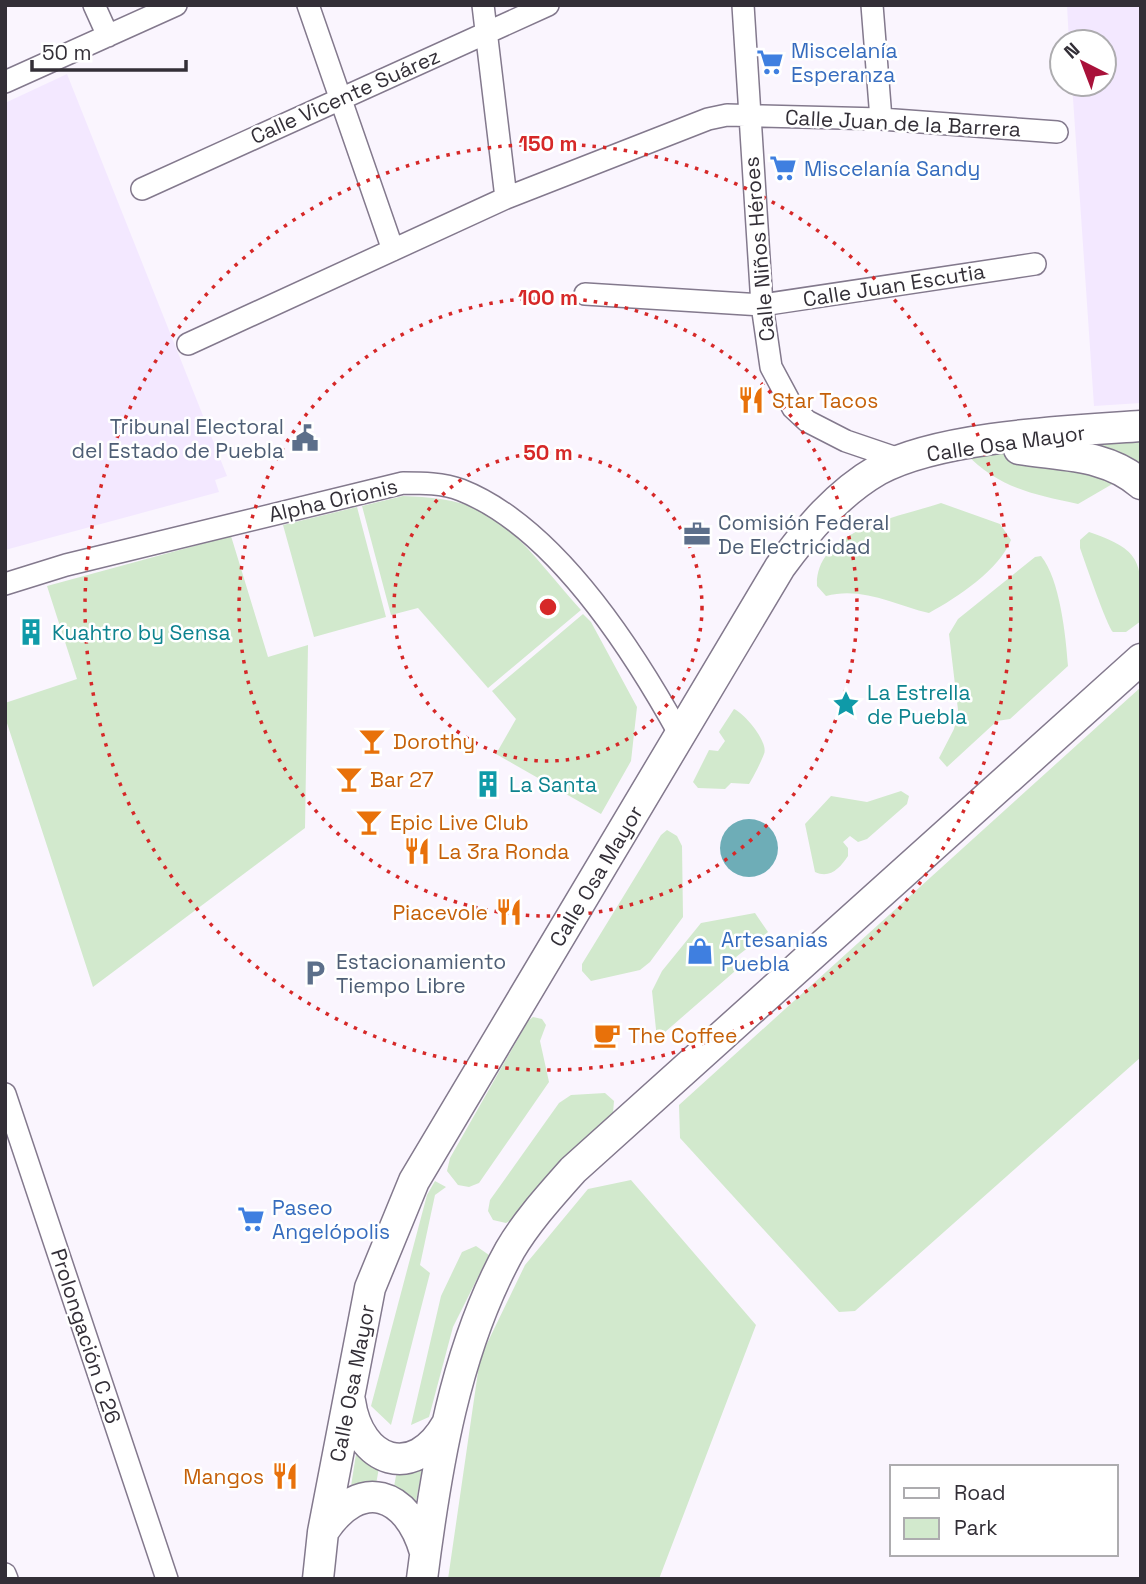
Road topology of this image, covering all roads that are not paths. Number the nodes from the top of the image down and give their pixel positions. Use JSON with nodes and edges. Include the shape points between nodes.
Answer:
{"nodes":[{"id":1,"x":94,"y":5,"type":"edge"},
{"id":2,"x":176,"y":5,"type":"edge"},
{"id":3,"x":308,"y":5,"type":"edge"},
{"id":4,"x":483,"y":5,"type":"edge"},
{"id":5,"x":548,"y":5,"type":"edge"},
{"id":6,"x":743,"y":5,"type":"edge"},
{"id":7,"x":872,"y":5,"type":"edge"},
{"id":8,"x":487,"y":32,"type":"junction"},
{"id":9,"x":108,"y":36,"type":"junction"},
{"id":10,"x":5,"y":82,"type":"edge"},
{"id":11,"x":341,"y":98,"type":"junction"},
{"id":12,"x":749,"y":116,"type":"junction"},
{"id":13,"x":881,"y":119,"type":"junction"},
{"id":14,"x":1057,"y":132,"type":"dead end"},
{"id":15,"x":142,"y":189,"type":"dead end"},
{"id":16,"x":506,"y":198,"type":"junction"},
{"id":17,"x":394,"y":250,"type":"junction"},
{"id":18,"x":1035,"y":264,"type":"dead end"},
{"id":19,"x":585,"y":294,"type":"dead end"},
{"id":20,"x":762,"y":305,"type":"junction"},
{"id":21,"x":187,"y":344,"type":"dead end"},
{"id":22,"x":1141,"y":426,"type":"edge"},
{"id":23,"x":979,"y":442,"type":"junction"},
{"id":24,"x":902,"y":460,"type":"junction"},
{"id":25,"x":1141,"y":484,"type":"edge"},
{"id":26,"x":5,"y":584,"type":"edge"},
{"id":27,"x":1141,"y":659,"type":"edge"},
{"id":28,"x":680,"y":735,"type":"junction"},
{"id":29,"x":5,"y":1094,"type":"edge"},
{"id":30,"x":349,"y":1394,"type":"junction"},
{"id":31,"x":448,"y":1423,"type":"junction"},
{"id":32,"x":323,"y":1532,"type":"junction"},
{"id":33,"x":424,"y":1566,"type":"edge"},
{"id":34,"x":167,"y":1579,"type":"edge"},
{"id":35,"x":318,"y":1579,"type":"edge"}],
"edges":[{"from":1,"to":9,"type":"street"},
{"from":2,"to":9,"type":"street"},
{"from":3,"to":11,"type":"street"},
{"from":4,"to":8,"type":"street"},
{"from":5,"to":8,"type":"street","name":"Calle Vicente Suárez"},
{"from":6,"to":12,"type":"street","name":"Calle Niños Héroes"},
{"from":7,"to":13,"type":"street"},
{"from":8,"to":11,"type":"street","name":"Calle Vicente Suárez"},
{"from":8,"to":16,"type":"street"},
{"from":9,"to":10,"type":"street"},
{"from":11,"to":15,"type":"street","name":"Calle Vicente Suárez"},
{"from":11,"to":17,"type":"street"},
{"from":12,"to":13,"type":"street","name":"Calle Juan de la Barrera"},
{"from":12,"to":16,"type":"street","name":"Calle Juan de la Barrera","via":[[708,119]]},
{"from":12,"to":20,"type":"street","name":"Calle Niños Héroes"},
{"from":13,"to":14,"type":"street","name":"Calle Juan de la Barrera"},
{"from":16,"to":17,"type":"street","name":"Calle Juan de la Barrera"},
{"from":17,"to":21,"type":"street","name":"Calle Juan de la Barrera"},
{"from":18,"to":20,"type":"street","name":"Calle Juan Escutia"},
{"from":19,"to":20,"type":"street","name":"Calle Juan Escutia"},
{"from":20,"to":24,"type":"street","name":"Calle Niños Héroes","via":[[771,367],[793,408],[826,432]]},
{"from":22,"to":23,"type":"street","name":"Calle Osa Mayor"},
{"from":23,"to":24,"type":"street","name":"Calle Osa Mayor"},
{"from":23,"to":25,"type":"street","via":[[1102,462],[1126,471]]},
{"from":24,"to":28,"type":"street","name":"Calle Osa Mayor","via":[[849,491],[804,535],[780,567]]},
{"from":26,"to":28,"type":"street","name":"Alpha Orionis","via":[[403,483],[459,489],[504,512],[560,563],[628,649]]},
{"from":27,"to":31,"type":"street","via":[[573,1170],[511,1248],[464,1358]]},
{"from":28,"to":30,"type":"street","name":"Calle Osa Mayor","via":[[414,1181],[370,1288]]},
{"from":29,"to":34,"type":"street","name":"Prolongación C 26"},
{"from":30,"to":31,"type":"street","via":[[361,1438],[384,1456],[404,1459],[422,1453]]},
{"from":30,"to":32,"type":"street","name":"Calle Osa Mayor"},
{"from":31,"to":33,"type":"street"},
{"from":32,"to":33,"type":"street","via":[[354,1501],[381,1498],[409,1514]]},
{"from":32,"to":35,"type":"street","name":"Calle Osa Mayor"}]}
